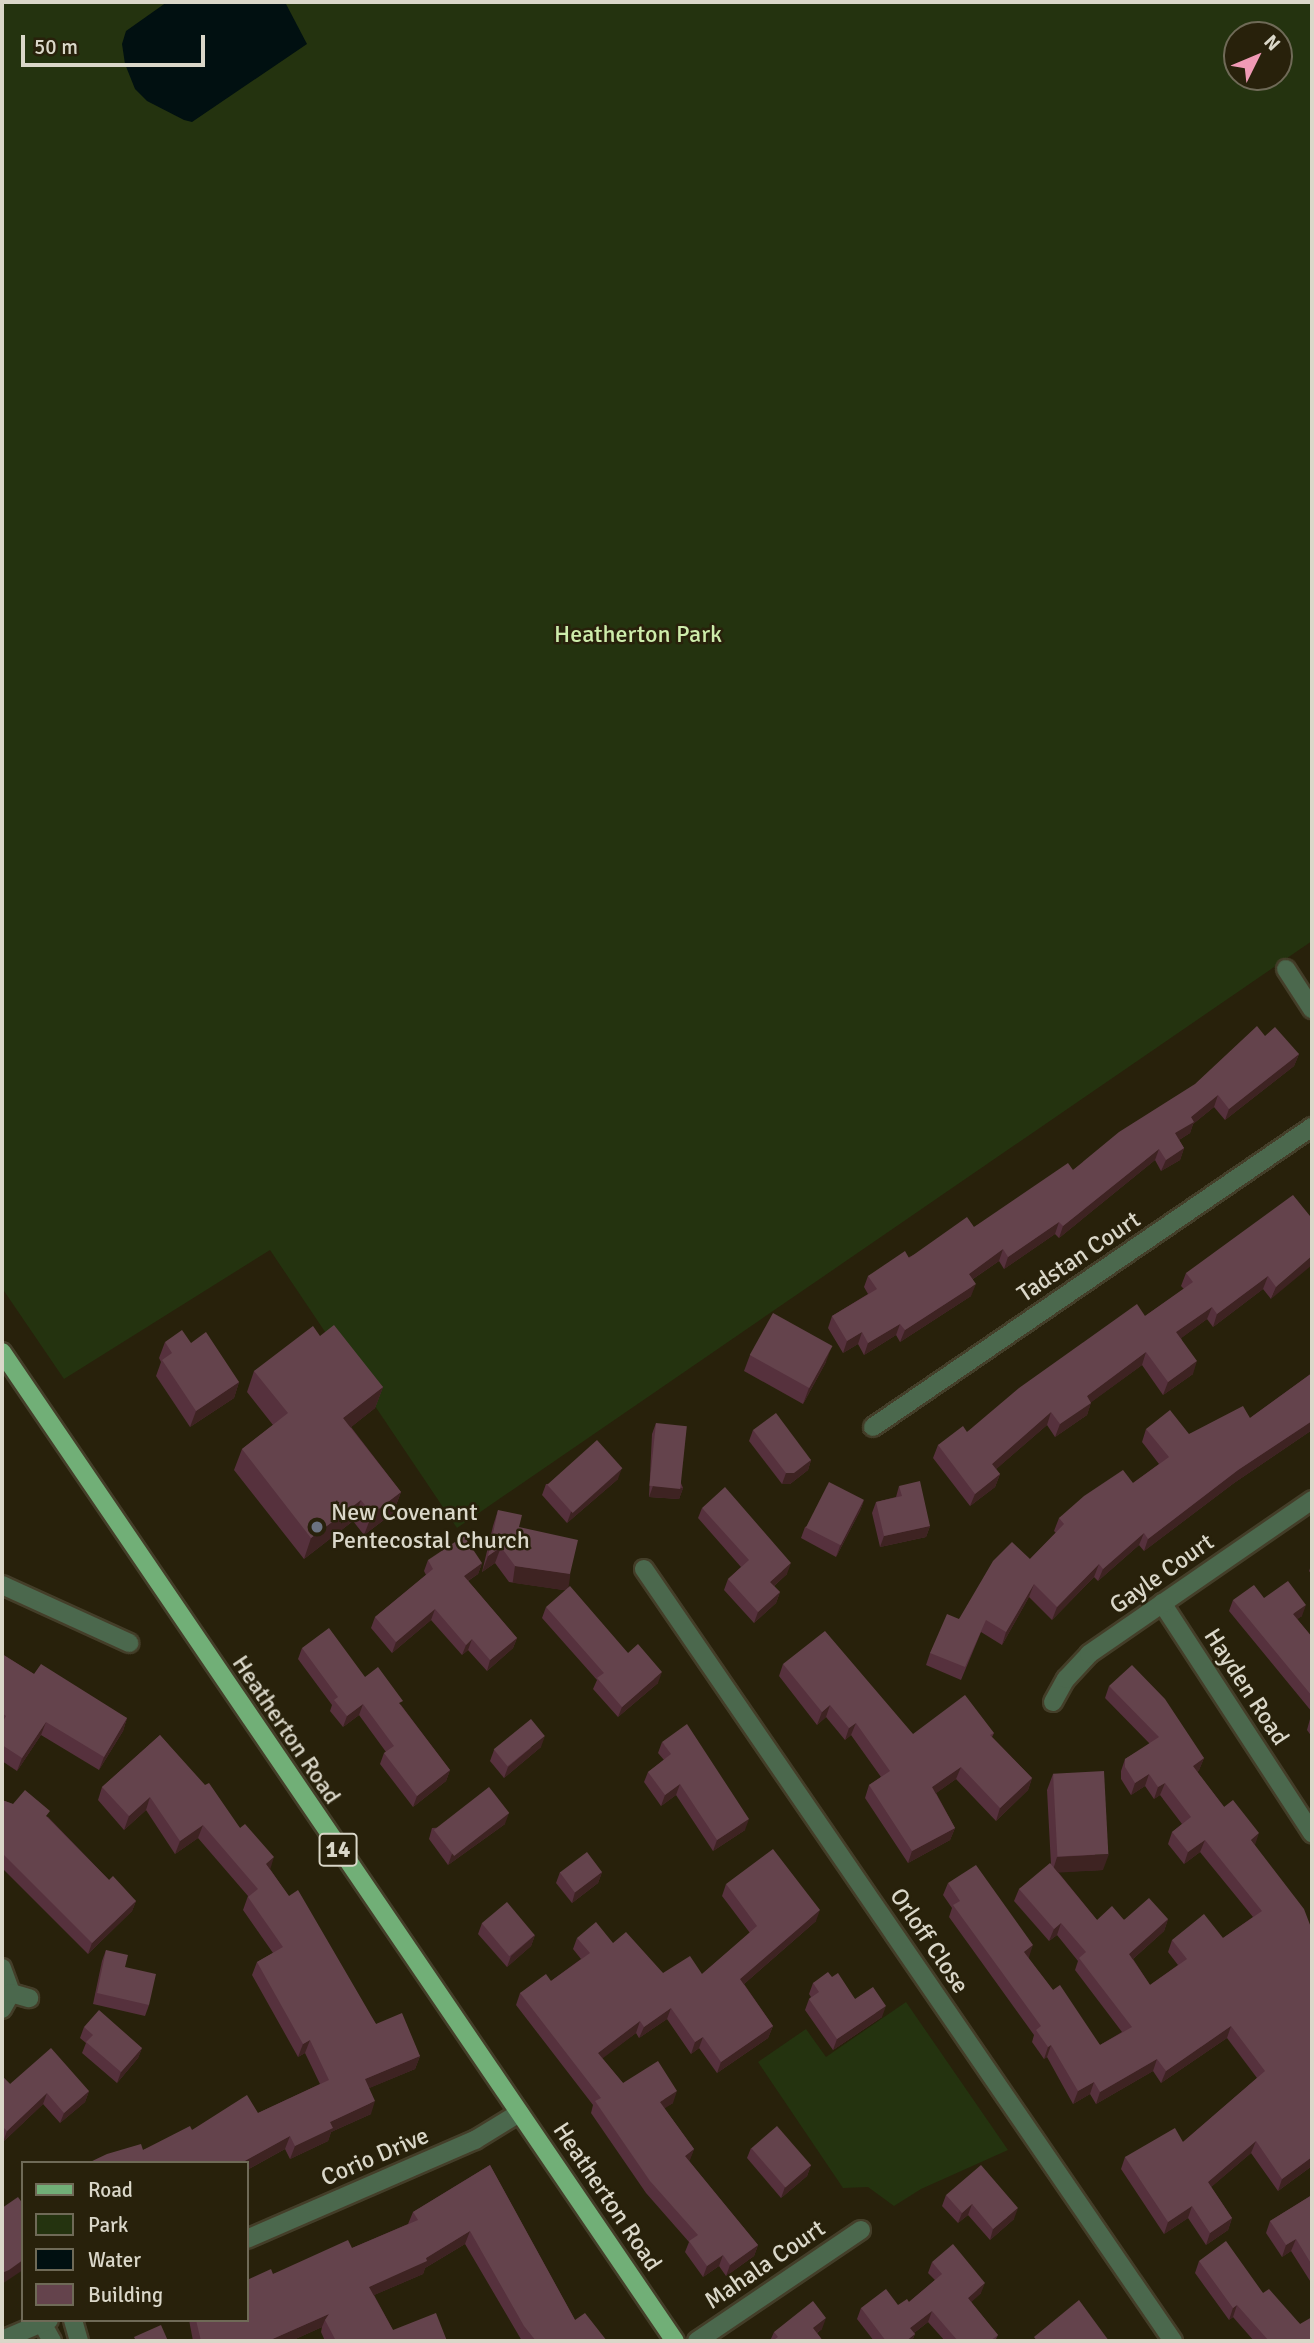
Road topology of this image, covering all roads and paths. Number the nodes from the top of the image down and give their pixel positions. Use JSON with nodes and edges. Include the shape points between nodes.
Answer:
{"nodes":[{"id":1,"x":1286,"y":969,"type":"dead end"},
{"id":2,"x":1312,"y":1009,"type":"edge"},
{"id":3,"x":1312,"y":1127,"type":"edge"},
{"id":4,"x":2,"y":1352,"type":"edge"},
{"id":5,"x":873,"y":1427,"type":"dead end"},
{"id":6,"x":1312,"y":1500,"type":"edge"},
{"id":7,"x":644,"y":1569,"type":"dead end"},
{"id":8,"x":2,"y":1585,"type":"edge"},
{"id":9,"x":1162,"y":1603,"type":"junction"},
{"id":10,"x":129,"y":1643,"type":"dead end"},
{"id":11,"x":1053,"y":1702,"type":"dead end"},
{"id":12,"x":1312,"y":1833,"type":"edge"},
{"id":13,"x":2,"y":1968,"type":"edge"},
{"id":14,"x":11,"y":1993,"type":"junction"},
{"id":15,"x":29,"y":1998,"type":"dead end"},
{"id":16,"x":2,"y":2009,"type":"edge"},
{"id":17,"x":519,"y":2113,"type":"junction"},
{"id":18,"x":861,"y":2230,"type":"dead end"},
{"id":19,"x":248,"y":2239,"type":"edge"},
{"id":20,"x":45,"y":2322,"type":"edge"},
{"id":21,"x":74,"y":2322,"type":"edge"},
{"id":22,"x":2,"y":2340,"type":"edge"},
{"id":23,"x":52,"y":2341,"type":"edge"},
{"id":24,"x":79,"y":2341,"type":"edge"},
{"id":25,"x":675,"y":2341,"type":"edge"},
{"id":26,"x":697,"y":2341,"type":"edge"},
{"id":27,"x":1173,"y":2341,"type":"edge"}],
"edges":[{"from":1,"to":2,"type":"street"},
{"from":3,"to":5,"type":"street","name":"Tadstan Court"},
{"from":4,"to":17,"type":"main road","name":"Heatherton Road","number":"14"},
{"from":6,"to":9,"type":"street","name":"Gayle Court"},
{"from":7,"to":27,"type":"street","name":"Orloff Close"},
{"from":8,"to":10,"type":"street"},
{"from":9,"to":11,"type":"street","name":"Gayle Court","via":[[1089,1654]]},
{"from":9,"to":12,"type":"street","name":"Hayden Road"},
{"from":13,"to":14,"type":"street"},
{"from":14,"to":15,"type":"street"},
{"from":14,"to":16,"type":"street"},
{"from":17,"to":19,"type":"street","name":"Corio Drive","via":[[475,2140]]},
{"from":17,"to":25,"type":"main road","name":"Heatherton Road","number":"14"},
{"from":18,"to":26,"type":"street","name":"Mahala Court"},
{"from":20,"to":22,"type":"street"},
{"from":20,"to":23,"type":"street"},
{"from":21,"to":24,"type":"street"}]}
